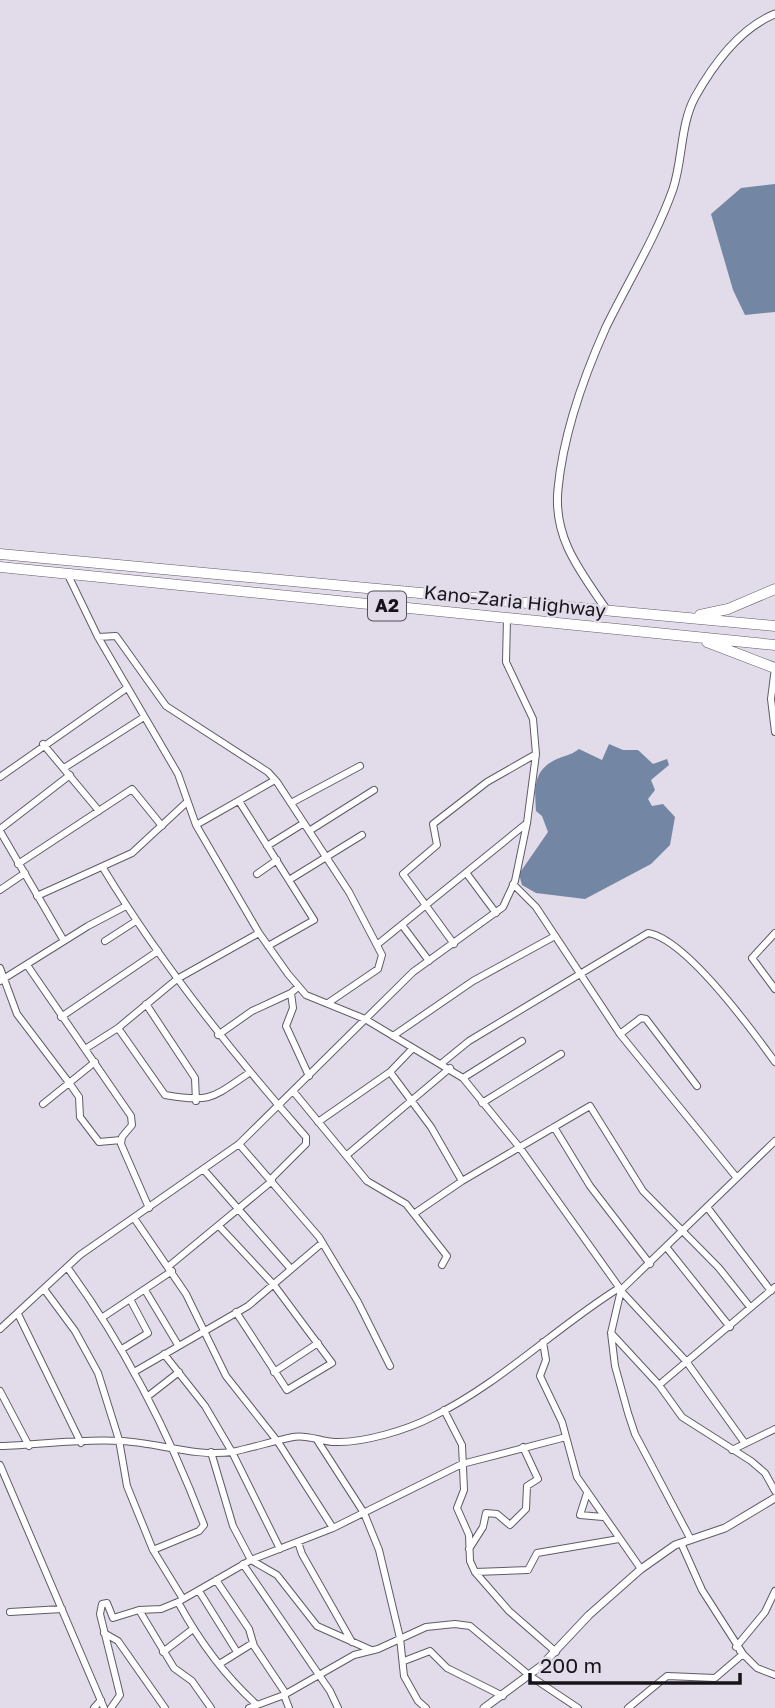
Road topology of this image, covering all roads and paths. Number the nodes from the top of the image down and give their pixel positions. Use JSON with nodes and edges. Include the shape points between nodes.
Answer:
{"nodes":[{"id":1,"x":775,"y":14,"type":"edge"},
{"id":2,"x":0,"y":554,"type":"edge"},
{"id":3,"x":0,"y":567,"type":"edge"},
{"id":4,"x":68,"y":573,"type":"junction"},
{"id":5,"x":775,"y":589,"type":"edge"},
{"id":6,"x":606,"y":609,"type":"junction"},
{"id":7,"x":507,"y":618,"type":"junction"},
{"id":8,"x":689,"y":618,"type":"junction"},
{"id":9,"x":775,"y":626,"type":"edge"},
{"id":10,"x":690,"y":636,"type":"junction"},
{"id":11,"x":98,"y":637,"type":"junction"},
{"id":12,"x":775,"y":645,"type":"edge"},
{"id":13,"x":775,"y":668,"type":"edge"},
{"id":14,"x":127,"y":688,"type":"junction"},
{"id":15,"x":144,"y":717,"type":"junction"},
{"id":16,"x":775,"y":732,"type":"edge"},
{"id":17,"x":43,"y":744,"type":"junction"},
{"id":18,"x":536,"y":754,"type":"junction"},
{"id":19,"x":360,"y":766,"type":"dead end"},
{"id":20,"x":64,"y":768,"type":"junction"},
{"id":21,"x":70,"y":775,"type":"junction"},
{"id":22,"x":0,"y":777,"type":"edge"},
{"id":23,"x":275,"y":780,"type":"junction"},
{"id":24,"x":374,"y":790,"type":"dead end"},
{"id":25,"x":239,"y":801,"type":"junction"},
{"id":26,"x":187,"y":802,"type":"junction"},
{"id":27,"x":291,"y":803,"type":"junction"},
{"id":28,"x":99,"y":811,"type":"junction"},
{"id":29,"x":303,"y":823,"type":"junction"},
{"id":30,"x":527,"y":823,"type":"junction"},
{"id":31,"x":196,"y":825,"type":"junction"},
{"id":32,"x":162,"y":826,"type":"junction"},
{"id":33,"x":0,"y":830,"type":"edge"},
{"id":34,"x":309,"y":831,"type":"junction"},
{"id":35,"x":362,"y":835,"type":"dead end"},
{"id":36,"x":267,"y":846,"type":"junction"},
{"id":37,"x":327,"y":858,"type":"junction"},
{"id":38,"x":276,"y":860,"type":"junction"},
{"id":39,"x":18,"y":864,"type":"junction"},
{"id":40,"x":103,"y":868,"type":"junction"},
{"id":41,"x":24,"y":873,"type":"junction"},
{"id":42,"x":257,"y":874,"type":"dead end"},
{"id":43,"x":467,"y":874,"type":"junction"},
{"id":44,"x":289,"y":880,"type":"junction"},
{"id":45,"x":513,"y":884,"type":"junction"},
{"id":46,"x":0,"y":890,"type":"edge"},
{"id":47,"x":37,"y":896,"type":"junction"},
{"id":48,"x":127,"y":906,"type":"junction"},
{"id":49,"x":425,"y":906,"type":"junction"},
{"id":50,"x":496,"y":913,"type":"junction"},
{"id":51,"x":136,"y":921,"type":"junction"},
{"id":52,"x":402,"y":925,"type":"junction"},
{"id":53,"x":259,"y":933,"type":"junction"},
{"id":54,"x":775,"y":933,"type":"edge"},
{"id":55,"x":555,"y":936,"type":"junction"},
{"id":56,"x":64,"y":940,"type":"junction"},
{"id":57,"x":104,"y":941,"type":"dead end"},
{"id":58,"x":378,"y":944,"type":"junction"},
{"id":59,"x":454,"y":944,"type":"junction"},
{"id":60,"x":268,"y":946,"type":"junction"},
{"id":61,"x":158,"y":951,"type":"junction"},
{"id":62,"x":429,"y":961,"type":"junction"},
{"id":63,"x":27,"y":965,"type":"junction"},
{"id":64,"x":0,"y":968,"type":"edge"},
{"id":65,"x":580,"y":975,"type":"junction"},
{"id":66,"x":177,"y":979,"type":"junction"},
{"id":67,"x":3,"y":980,"type":"edge"},
{"id":68,"x":298,"y":987,"type":"junction"},
{"id":69,"x":775,"y":989,"type":"edge"},
{"id":70,"x":291,"y":993,"type":"junction"},
{"id":71,"x":328,"y":1003,"type":"junction"},
{"id":72,"x":146,"y":1004,"type":"junction"},
{"id":73,"x":61,"y":1017,"type":"junction"},
{"id":74,"x":365,"y":1019,"type":"junction"},
{"id":75,"x":118,"y":1028,"type":"junction"},
{"id":76,"x":620,"y":1034,"type":"junction"},
{"id":77,"x":218,"y":1035,"type":"junction"},
{"id":78,"x":393,"y":1037,"type":"junction"},
{"id":79,"x":523,"y":1041,"type":"dead end"},
{"id":80,"x":413,"y":1048,"type":"junction"},
{"id":81,"x":85,"y":1049,"type":"junction"},
{"id":82,"x":561,"y":1054,"type":"dead end"},
{"id":83,"x":95,"y":1062,"type":"junction"},
{"id":84,"x":775,"y":1062,"type":"edge"},
{"id":85,"x":442,"y":1063,"type":"junction"},
{"id":86,"x":450,"y":1068,"type":"junction"},
{"id":87,"x":390,"y":1072,"type":"junction"},
{"id":88,"x":249,"y":1073,"type":"junction"},
{"id":89,"x":309,"y":1076,"type":"junction"},
{"id":90,"x":463,"y":1078,"type":"junction"},
{"id":91,"x":71,"y":1084,"type":"junction"},
{"id":92,"x":697,"y":1086,"type":"dead end"},
{"id":93,"x":293,"y":1091,"type":"junction"},
{"id":94,"x":196,"y":1101,"type":"junction"},
{"id":95,"x":413,"y":1101,"type":"junction"},
{"id":96,"x":482,"y":1103,"type":"junction"},
{"id":97,"x":43,"y":1104,"type":"dead end"},
{"id":98,"x":278,"y":1105,"type":"junction"},
{"id":99,"x":318,"y":1122,"type":"junction"},
{"id":100,"x":554,"y":1127,"type":"junction"},
{"id":101,"x":121,"y":1140,"type":"junction"},
{"id":102,"x":775,"y":1141,"type":"edge"},
{"id":103,"x":239,"y":1144,"type":"junction"},
{"id":104,"x":520,"y":1148,"type":"junction"},
{"id":105,"x":347,"y":1156,"type":"junction"},
{"id":106,"x":204,"y":1170,"type":"junction"},
{"id":107,"x":737,"y":1178,"type":"junction"},
{"id":108,"x":271,"y":1181,"type":"junction"},
{"id":109,"x":462,"y":1181,"type":"junction"},
{"id":110,"x":708,"y":1207,"type":"junction"},
{"id":111,"x":149,"y":1208,"type":"junction"},
{"id":112,"x":241,"y":1209,"type":"junction"},
{"id":113,"x":415,"y":1213,"type":"junction"},
{"id":114,"x":134,"y":1218,"type":"junction"},
{"id":115,"x":219,"y":1226,"type":"junction"},
{"id":116,"x":683,"y":1232,"type":"junction"},
{"id":117,"x":322,"y":1243,"type":"junction"},
{"id":118,"x":667,"y":1248,"type":"junction"},
{"id":119,"x":650,"y":1264,"type":"junction"},
{"id":120,"x":442,"y":1265,"type":"dead end"},
{"id":121,"x":67,"y":1267,"type":"junction"},
{"id":122,"x":171,"y":1269,"type":"junction"},
{"id":123,"x":291,"y":1269,"type":"junction"},
{"id":124,"x":274,"y":1285,"type":"junction"},
{"id":125,"x":44,"y":1289,"type":"junction"},
{"id":126,"x":773,"y":1289,"type":"edge"},
{"id":127,"x":145,"y":1290,"type":"junction"},
{"id":128,"x":620,"y":1290,"type":"junction"},
{"id":129,"x":130,"y":1299,"type":"junction"},
{"id":130,"x":750,"y":1307,"type":"junction"},
{"id":131,"x":236,"y":1312,"type":"junction"},
{"id":132,"x":18,"y":1314,"type":"junction"},
{"id":133,"x":103,"y":1317,"type":"junction"},
{"id":134,"x":730,"y":1327,"type":"junction"},
{"id":135,"x":0,"y":1329,"type":"edge"},
{"id":136,"x":205,"y":1330,"type":"junction"},
{"id":137,"x":611,"y":1334,"type":"junction"},
{"id":138,"x":542,"y":1342,"type":"junction"},
{"id":139,"x":318,"y":1343,"type":"junction"},
{"id":140,"x":178,"y":1345,"type":"junction"},
{"id":141,"x":122,"y":1349,"type":"junction"},
{"id":142,"x":164,"y":1354,"type":"junction"},
{"id":143,"x":686,"y":1362,"type":"junction"},
{"id":144,"x":390,"y":1366,"type":"dead end"},
{"id":145,"x":134,"y":1372,"type":"junction"},
{"id":146,"x":179,"y":1372,"type":"junction"},
{"id":147,"x":274,"y":1372,"type":"junction"},
{"id":148,"x":659,"y":1385,"type":"junction"},
{"id":149,"x":0,"y":1391,"type":"edge"},
{"id":150,"x":147,"y":1397,"type":"junction"},
{"id":151,"x":444,"y":1410,"type":"junction"},
{"id":152,"x":775,"y":1429,"type":"edge"},
{"id":153,"x":566,"y":1437,"type":"junction"},
{"id":154,"x":118,"y":1440,"type":"junction"},
{"id":155,"x":317,"y":1440,"type":"junction"},
{"id":156,"x":278,"y":1442,"type":"junction"},
{"id":157,"x":744,"y":1442,"type":"junction"},
{"id":158,"x":81,"y":1443,"type":"junction"},
{"id":159,"x":0,"y":1446,"type":"edge"},
{"id":160,"x":29,"y":1446,"type":"junction"},
{"id":161,"x":523,"y":1447,"type":"junction"},
{"id":162,"x":175,"y":1450,"type":"junction"},
{"id":163,"x":732,"y":1450,"type":"junction"},
{"id":164,"x":211,"y":1452,"type":"junction"},
{"id":165,"x":232,"y":1452,"type":"junction"},
{"id":166,"x":462,"y":1464,"type":"junction"},
{"id":167,"x":0,"y":1465,"type":"edge"},
{"id":168,"x":775,"y":1491,"type":"edge"},
{"id":169,"x":587,"y":1493,"type":"junction"},
{"id":170,"x":775,"y":1498,"type":"edge"},
{"id":171,"x":364,"y":1513,"type":"junction"},
{"id":172,"x":603,"y":1517,"type":"junction"},
{"id":173,"x":333,"y":1528,"type":"junction"},
{"id":174,"x":690,"y":1538,"type":"junction"},
{"id":175,"x":619,"y":1539,"type":"junction"},
{"id":176,"x":299,"y":1542,"type":"junction"},
{"id":177,"x":681,"y":1543,"type":"junction"},
{"id":178,"x":153,"y":1549,"type":"junction"},
{"id":179,"x":280,"y":1549,"type":"junction"},
{"id":180,"x":469,"y":1549,"type":"junction"},
{"id":181,"x":251,"y":1560,"type":"junction"},
{"id":182,"x":243,"y":1564,"type":"junction"},
{"id":183,"x":641,"y":1569,"type":"junction"},
{"id":184,"x":475,"y":1572,"type":"junction"},
{"id":185,"x":216,"y":1580,"type":"junction"},
{"id":186,"x":199,"y":1591,"type":"junction"},
{"id":187,"x":775,"y":1591,"type":"edge"},
{"id":188,"x":181,"y":1601,"type":"junction"},
{"id":189,"x":62,"y":1609,"type":"junction"},
{"id":190,"x":139,"y":1610,"type":"junction"},
{"id":191,"x":9,"y":1612,"type":"dead end"},
{"id":192,"x":193,"y":1629,"type":"junction"},
{"id":193,"x":104,"y":1633,"type":"junction"},
{"id":194,"x":400,"y":1638,"type":"junction"},
{"id":195,"x":352,"y":1642,"type":"junction"},
{"id":196,"x":253,"y":1643,"type":"junction"},
{"id":197,"x":736,"y":1647,"type":"junction"},
{"id":198,"x":373,"y":1650,"type":"junction"},
{"id":199,"x":163,"y":1652,"type":"junction"},
{"id":200,"x":237,"y":1652,"type":"junction"},
{"id":201,"x":556,"y":1652,"type":"junction"},
{"id":202,"x":404,"y":1661,"type":"junction"},
{"id":203,"x":221,"y":1664,"type":"junction"},
{"id":204,"x":318,"y":1675,"type":"junction"},
{"id":205,"x":775,"y":1675,"type":"edge"},
{"id":206,"x":530,"y":1676,"type":"junction"},
{"id":207,"x":285,"y":1695,"type":"junction"},
{"id":208,"x":503,"y":1696,"type":"junction"},
{"id":209,"x":101,"y":1700,"type":"junction"},
{"id":210,"x":257,"y":1705,"type":"junction"},
{"id":211,"x":94,"y":1708,"type":"edge"},
{"id":212,"x":104,"y":1708,"type":"edge"},
{"id":213,"x":111,"y":1708,"type":"edge"},
{"id":214,"x":165,"y":1708,"type":"edge"},
{"id":215,"x":211,"y":1708,"type":"edge"},
{"id":216,"x":249,"y":1708,"type":"edge"},
{"id":217,"x":289,"y":1708,"type":"edge"},
{"id":218,"x":338,"y":1708,"type":"edge"},
{"id":219,"x":426,"y":1708,"type":"edge"},
{"id":220,"x":484,"y":1708,"type":"edge"},
{"id":221,"x":578,"y":1708,"type":"edge"},
{"id":222,"x":628,"y":1708,"type":"edge"}],
"edges":[{"from":1,"to":6,"type":"street","via":[[730,48],[694,98],[672,191],[605,330],[572,421],[558,489],[560,528],[574,563]]},
{"from":2,"to":6,"type":"highway","name":"Kano-Zaria Highway","number":"A2"},
{"from":3,"to":4,"type":"highway","name":"Kano-Zaria Highway","number":"A2"},
{"from":4,"to":7,"type":"highway","name":"Kano-Zaria Highway","number":"A2"},
{"from":4,"to":11,"type":"street"},
{"from":5,"to":8,"type":"highway","via":[[728,610]]},
{"from":6,"to":8,"type":"highway","name":"Kano-Zaria Highway","number":"A2"},
{"from":7,"to":10,"type":"highway","name":"Kano-Zaria Highway","number":"A2"},
{"from":7,"to":18,"type":"street","via":[[506,662],[533,719]]},
{"from":8,"to":9,"type":"highway","name":"Kano-Zaria Highway","number":"A2"},
{"from":10,"to":12,"type":"highway","name":"Kano-Zaria Highway","number":"A2"},
{"from":10,"to":13,"type":"highway"},
{"from":11,"to":14,"type":"street"},
{"from":11,"to":23,"type":"street","via":[[116,636],[166,706]]},
{"from":13,"to":16,"type":"street","via":[[771,699]]},
{"from":14,"to":15,"type":"street"},
{"from":14,"to":17,"type":"street"},
{"from":15,"to":20,"type":"street"},
{"from":15,"to":26,"type":"street","via":[[178,774]]},
{"from":17,"to":20,"type":"street"},
{"from":17,"to":22,"type":"street"},
{"from":18,"to":30,"type":"street"},
{"from":18,"to":49,"type":"street","via":[[487,782],[433,824],[437,845],[402,876]]},
{"from":19,"to":27,"type":"street"},
{"from":20,"to":21,"type":"street"},
{"from":21,"to":28,"type":"street"},
{"from":21,"to":33,"type":"street"},
{"from":23,"to":25,"type":"street"},
{"from":23,"to":27,"type":"street"},
{"from":24,"to":34,"type":"street"},
{"from":25,"to":31,"type":"street"},
{"from":25,"to":36,"type":"street"},
{"from":26,"to":31,"type":"street"},
{"from":26,"to":32,"type":"street"},
{"from":27,"to":29,"type":"street"},
{"from":28,"to":32,"type":"street","via":[[135,789]]},
{"from":28,"to":39,"type":"street"},
{"from":29,"to":34,"type":"street"},
{"from":29,"to":36,"type":"street"},
{"from":30,"to":43,"type":"street"},
{"from":30,"to":45,"type":"street"},
{"from":31,"to":53,"type":"street"},
{"from":32,"to":40,"type":"street","via":[[132,853]]},
{"from":33,"to":39,"type":"street"},
{"from":34,"to":37,"type":"street"},
{"from":35,"to":37,"type":"street"},
{"from":36,"to":38,"type":"street"},
{"from":37,"to":44,"type":"street"},
{"from":37,"to":58,"type":"street"},
{"from":38,"to":42,"type":"street"},
{"from":38,"to":44,"type":"street"},
{"from":39,"to":41,"type":"street"},
{"from":40,"to":47,"type":"street"},
{"from":40,"to":48,"type":"street"},
{"from":41,"to":46,"type":"street"},
{"from":41,"to":47,"type":"street"},
{"from":43,"to":49,"type":"street"},
{"from":43,"to":50,"type":"street"},
{"from":44,"to":60,"type":"street","via":[[314,920]]},
{"from":45,"to":50,"type":"street"},
{"from":45,"to":55,"type":"street"},
{"from":47,"to":56,"type":"street"},
{"from":48,"to":51,"type":"street"},
{"from":48,"to":56,"type":"street"},
{"from":49,"to":52,"type":"street"},
{"from":49,"to":59,"type":"street"},
{"from":50,"to":59,"type":"street"},
{"from":51,"to":57,"type":"street"},
{"from":51,"to":61,"type":"street"},
{"from":52,"to":58,"type":"street"},
{"from":52,"to":62,"type":"street"},
{"from":53,"to":60,"type":"street"},
{"from":53,"to":66,"type":"street"},
{"from":54,"to":69,"type":"street","via":[[752,958]]},
{"from":55,"to":65,"type":"street"},
{"from":55,"to":78,"type":"street","via":[[473,981]]},
{"from":56,"to":63,"type":"street"},
{"from":58,"to":71,"type":"street","via":[[382,955],[378,969]]},
{"from":59,"to":62,"type":"street"},
{"from":60,"to":68,"type":"street"},
{"from":61,"to":66,"type":"street"},
{"from":61,"to":73,"type":"street"},
{"from":62,"to":74,"type":"street"},
{"from":63,"to":67,"type":"street"},
{"from":63,"to":73,"type":"street"},
{"from":64,"to":67,"type":"street"},
{"from":65,"to":76,"type":"street"},
{"from":65,"to":84,"type":"street","via":[[643,933],[660,936],[704,973]]},
{"from":65,"to":85,"type":"street","via":[[469,1041]]},
{"from":66,"to":72,"type":"street"},
{"from":66,"to":77,"type":"street"},
{"from":67,"to":91,"type":"street","via":[[17,1014]]},
{"from":68,"to":70,"type":"street"},
{"from":68,"to":71,"type":"street"},
{"from":70,"to":77,"type":"street","via":[[252,1011]]},
{"from":70,"to":89,"type":"street","via":[[288,1035]]},
{"from":71,"to":74,"type":"street"},
{"from":72,"to":75,"type":"street"},
{"from":72,"to":94,"type":"street","via":[[195,1078]]},
{"from":73,"to":81,"type":"street"},
{"from":74,"to":78,"type":"street"},
{"from":74,"to":89,"type":"street"},
{"from":75,"to":81,"type":"street"},
{"from":75,"to":94,"type":"street","via":[[162,1092]]},
{"from":76,"to":92,"type":"street","via":[[646,1019]]},
{"from":76,"to":107,"type":"street"},
{"from":77,"to":88,"type":"street"},
{"from":78,"to":80,"type":"street"},
{"from":79,"to":90,"type":"street"},
{"from":80,"to":85,"type":"street"},
{"from":80,"to":87,"type":"street"},
{"from":81,"to":83,"type":"street"},
{"from":82,"to":96,"type":"street"},
{"from":83,"to":91,"type":"street"},
{"from":83,"to":101,"type":"street","via":[[131,1116],[132,1125]]},
{"from":85,"to":86,"type":"street"},
{"from":86,"to":90,"type":"street"},
{"from":86,"to":95,"type":"street"},
{"from":87,"to":95,"type":"street"},
{"from":87,"to":99,"type":"street"},
{"from":88,"to":94,"type":"street","via":[[210,1099]]},
{"from":88,"to":98,"type":"street"},
{"from":89,"to":93,"type":"street"},
{"from":90,"to":96,"type":"street"},
{"from":91,"to":97,"type":"street"},
{"from":91,"to":101,"type":"street","via":[[79,1097],[80,1116],[97,1140]]},
{"from":93,"to":98,"type":"street"},
{"from":93,"to":99,"type":"street"},
{"from":95,"to":105,"type":"street"},
{"from":95,"to":109,"type":"street"},
{"from":96,"to":104,"type":"street"},
{"from":98,"to":103,"type":"street"},
{"from":98,"to":108,"type":"street","via":[[307,1140]]},
{"from":99,"to":105,"type":"street"},
{"from":100,"to":104,"type":"street"},
{"from":100,"to":116,"type":"street","via":[[590,1106],[643,1191]]},
{"from":100,"to":119,"type":"street","via":[[598,1198]]},
{"from":101,"to":111,"type":"street"},
{"from":102,"to":107,"type":"street"},
{"from":103,"to":106,"type":"street"},
{"from":103,"to":108,"type":"street"},
{"from":104,"to":109,"type":"street"},
{"from":104,"to":128,"type":"street"},
{"from":105,"to":113,"type":"street","via":[[372,1186]]},
{"from":106,"to":111,"type":"street"},
{"from":106,"to":112,"type":"street"},
{"from":107,"to":110,"type":"street"},
{"from":108,"to":112,"type":"street"},
{"from":108,"to":117,"type":"street"},
{"from":109,"to":113,"type":"street"},
{"from":110,"to":116,"type":"street"},
{"from":110,"to":126,"type":"street"},
{"from":111,"to":114,"type":"street"},
{"from":112,"to":115,"type":"street"},
{"from":112,"to":123,"type":"street"},
{"from":113,"to":120,"type":"street","via":[[447,1256]]},
{"from":114,"to":121,"type":"street"},
{"from":114,"to":122,"type":"street"},
{"from":115,"to":122,"type":"street"},
{"from":115,"to":124,"type":"street"},
{"from":116,"to":118,"type":"street"},
{"from":116,"to":130,"type":"street"},
{"from":117,"to":123,"type":"street"},
{"from":117,"to":144,"type":"street"},
{"from":118,"to":119,"type":"street"},
{"from":118,"to":134,"type":"street"},
{"from":119,"to":128,"type":"street"},
{"from":121,"to":125,"type":"street"},
{"from":121,"to":133,"type":"street"},
{"from":122,"to":127,"type":"street"},
{"from":122,"to":136,"type":"street"},
{"from":123,"to":124,"type":"street"},
{"from":124,"to":131,"type":"street"},
{"from":124,"to":139,"type":"street"},
{"from":125,"to":132,"type":"street"},
{"from":125,"to":154,"type":"street","via":[[98,1373]]},
{"from":126,"to":130,"type":"street"},
{"from":127,"to":129,"type":"street"},
{"from":127,"to":140,"type":"street"},
{"from":128,"to":137,"type":"street"},
{"from":128,"to":138,"type":"street"},
{"from":128,"to":143,"type":"street"},
{"from":129,"to":133,"type":"street"},
{"from":129,"to":141,"type":"street","via":[[148,1333]]},
{"from":130,"to":134,"type":"street"},
{"from":131,"to":136,"type":"street"},
{"from":131,"to":147,"type":"street"},
{"from":132,"to":135,"type":"street"},
{"from":132,"to":158,"type":"street"},
{"from":133,"to":141,"type":"street"},
{"from":134,"to":143,"type":"street"},
{"from":136,"to":140,"type":"street"},
{"from":136,"to":156,"type":"street","via":[[226,1376]]},
{"from":137,"to":148,"type":"street"},
{"from":137,"to":174,"type":"street","via":[[631,1424]]},
{"from":138,"to":151,"type":"street","via":[[503,1374]]},
{"from":138,"to":153,"type":"street","via":[[546,1360],[540,1376]]},
{"from":139,"to":147,"type":"street"},
{"from":139,"to":147,"type":"street","via":[[331,1365],[287,1390]]},
{"from":140,"to":142,"type":"street"},
{"from":141,"to":145,"type":"street"},
{"from":142,"to":145,"type":"street"},
{"from":142,"to":146,"type":"street"},
{"from":143,"to":148,"type":"street"},
{"from":143,"to":157,"type":"street"},
{"from":145,"to":150,"type":"street"},
{"from":146,"to":150,"type":"street"},
{"from":146,"to":165,"type":"street"},
{"from":148,"to":163,"type":"street","via":[[682,1417]]},
{"from":149,"to":160,"type":"street"},
{"from":150,"to":162,"type":"street"},
{"from":151,"to":155,"type":"street","via":[[424,1421],[354,1442]]},
{"from":151,"to":166,"type":"street","via":[[461,1440]]},
{"from":152,"to":157,"type":"street"},
{"from":153,"to":161,"type":"street"},
{"from":153,"to":169,"type":"street","via":[[577,1477]]},
{"from":154,"to":158,"type":"street"},
{"from":154,"to":162,"type":"street"},
{"from":154,"to":178,"type":"street","via":[[124,1477]]},
{"from":155,"to":156,"type":"street","via":[[294,1437]]},
{"from":155,"to":171,"type":"street"},
{"from":156,"to":165,"type":"street"},
{"from":156,"to":173,"type":"street"},
{"from":157,"to":163,"type":"street"},
{"from":158,"to":160,"type":"street"},
{"from":159,"to":160,"type":"street"},
{"from":161,"to":166,"type":"street"},
{"from":161,"to":180,"type":"street","via":[[538,1479],[527,1486],[526,1509],[510,1525],[497,1514],[486,1513]]},
{"from":162,"to":164,"type":"street"},
{"from":162,"to":178,"type":"street","via":[[204,1528]]},
{"from":163,"to":168,"type":"street","via":[[765,1473]]},
{"from":164,"to":165,"type":"street"},
{"from":164,"to":181,"type":"street","via":[[233,1526]]},
{"from":165,"to":179,"type":"street"},
{"from":166,"to":171,"type":"street"},
{"from":166,"to":180,"type":"street","via":[[464,1490],[457,1508],[469,1535]]},
{"from":167,"to":189,"type":"street"},
{"from":169,"to":172,"type":"street"},
{"from":169,"to":172,"type":"street","via":[[580,1515]]},
{"from":170,"to":174,"type":"street","via":[[725,1528]]},
{"from":171,"to":173,"type":"street"},
{"from":171,"to":194,"type":"street","via":[[382,1556]]},
{"from":172,"to":175,"type":"street"},
{"from":173,"to":176,"type":"street"},
{"from":174,"to":177,"type":"street"},
{"from":175,"to":183,"type":"street"},
{"from":175,"to":184,"type":"street","via":[[537,1553],[528,1570]]},
{"from":176,"to":179,"type":"street"},
{"from":176,"to":195,"type":"street"},
{"from":177,"to":183,"type":"street"},
{"from":177,"to":197,"type":"street"},
{"from":178,"to":188,"type":"street"},
{"from":179,"to":181,"type":"street"},
{"from":180,"to":184,"type":"street"},
{"from":181,"to":182,"type":"street"},
{"from":181,"to":195,"type":"street","via":[[277,1575],[317,1626]]},
{"from":182,"to":185,"type":"street"},
{"from":182,"to":204,"type":"street"},
{"from":183,"to":201,"type":"street"},
{"from":184,"to":201,"type":"street","via":[[509,1611]]},
{"from":185,"to":186,"type":"street"},
{"from":185,"to":196,"type":"street","via":[[252,1634]]},
{"from":186,"to":188,"type":"street"},
{"from":186,"to":200,"type":"street"},
{"from":187,"to":197,"type":"street","via":[[765,1612]]},
{"from":188,"to":190,"type":"street","via":[[161,1609]]},
{"from":188,"to":192,"type":"street"},
{"from":189,"to":191,"type":"street"},
{"from":189,"to":209,"type":"street"},
{"from":190,"to":193,"type":"street","via":[[113,1618],[107,1603],[102,1604]]},
{"from":190,"to":199,"type":"street"},
{"from":192,"to":199,"type":"street"},
{"from":192,"to":203,"type":"street"},
{"from":193,"to":213,"type":"street","via":[[120,1695]]},
{"from":193,"to":214,"type":"street","via":[[118,1640]]},
{"from":194,"to":198,"type":"street"},
{"from":194,"to":202,"type":"street"},
{"from":194,"to":206,"type":"street","via":[[426,1627],[464,1624]]},
{"from":195,"to":198,"type":"street"},
{"from":196,"to":200,"type":"street"},
{"from":196,"to":207,"type":"street"},
{"from":197,"to":205,"type":"street","via":[[758,1668]]},
{"from":197,"to":222,"type":"street","via":[[743,1654],[722,1675],[709,1679],[667,1676]]},
{"from":198,"to":204,"type":"street"},
{"from":199,"to":215,"type":"street"},
{"from":200,"to":203,"type":"street"},
{"from":201,"to":206,"type":"street"},
{"from":202,"to":208,"type":"street","via":[[430,1650],[447,1668]]},
{"from":202,"to":219,"type":"street","via":[[408,1684]]},
{"from":203,"to":210,"type":"street"},
{"from":204,"to":207,"type":"street"},
{"from":204,"to":218,"type":"street"},
{"from":206,"to":208,"type":"street"},
{"from":206,"to":221,"type":"street"},
{"from":207,"to":210,"type":"street"},
{"from":207,"to":217,"type":"street"},
{"from":208,"to":220,"type":"street"},
{"from":209,"to":211,"type":"street"},
{"from":209,"to":212,"type":"street"},
{"from":210,"to":216,"type":"street"}]}
